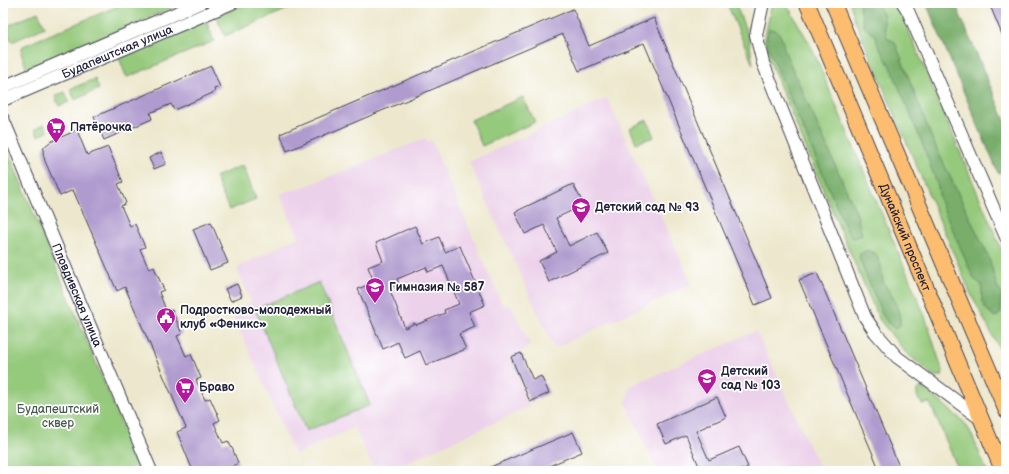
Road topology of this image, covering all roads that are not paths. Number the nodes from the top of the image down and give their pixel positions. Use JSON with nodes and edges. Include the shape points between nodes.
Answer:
{"nodes":[{"id":1,"x":200,"y":3,"type":"edge"},
{"id":2,"x":232,"y":3,"type":"edge"},
{"id":3,"x":763,"y":3,"type":"edge"},
{"id":4,"x":807,"y":3,"type":"edge"},
{"id":5,"x":833,"y":3,"type":"edge"},
{"id":6,"x":903,"y":3,"type":"edge"},
{"id":7,"x":3,"y":86,"type":"edge"},
{"id":8,"x":3,"y":100,"type":"edge"},
{"id":9,"x":3,"y":118,"type":"edge"},
{"id":10,"x":1006,"y":237,"type":"edge"},
{"id":11,"x":1006,"y":410,"type":"edge"},
{"id":12,"x":982,"y":420,"type":"junction"},
{"id":13,"x":151,"y":471,"type":"edge"},
{"id":14,"x":1003,"y":471,"type":"edge"}],
"edges":[{"from":1,"to":7,"type":"street","name":"Будапештская улица"},
{"from":2,"to":8,"type":"street","name":"Будапештская улица"},
{"from":3,"to":12,"type":"street","via":[[756,35],[763,63],[866,317],[875,332],[897,357]]},
{"from":4,"to":12,"type":"main road","name":"Дунайский проспект"},
{"from":5,"to":11,"type":"main road","name":"Дунайский проспект"},
{"from":6,"to":10,"type":"street"},
{"from":9,"to":13,"type":"street","name":"Пловдивская улица"},
{"from":12,"to":14,"type":"main road","name":"Дунайский проспект"}]}
